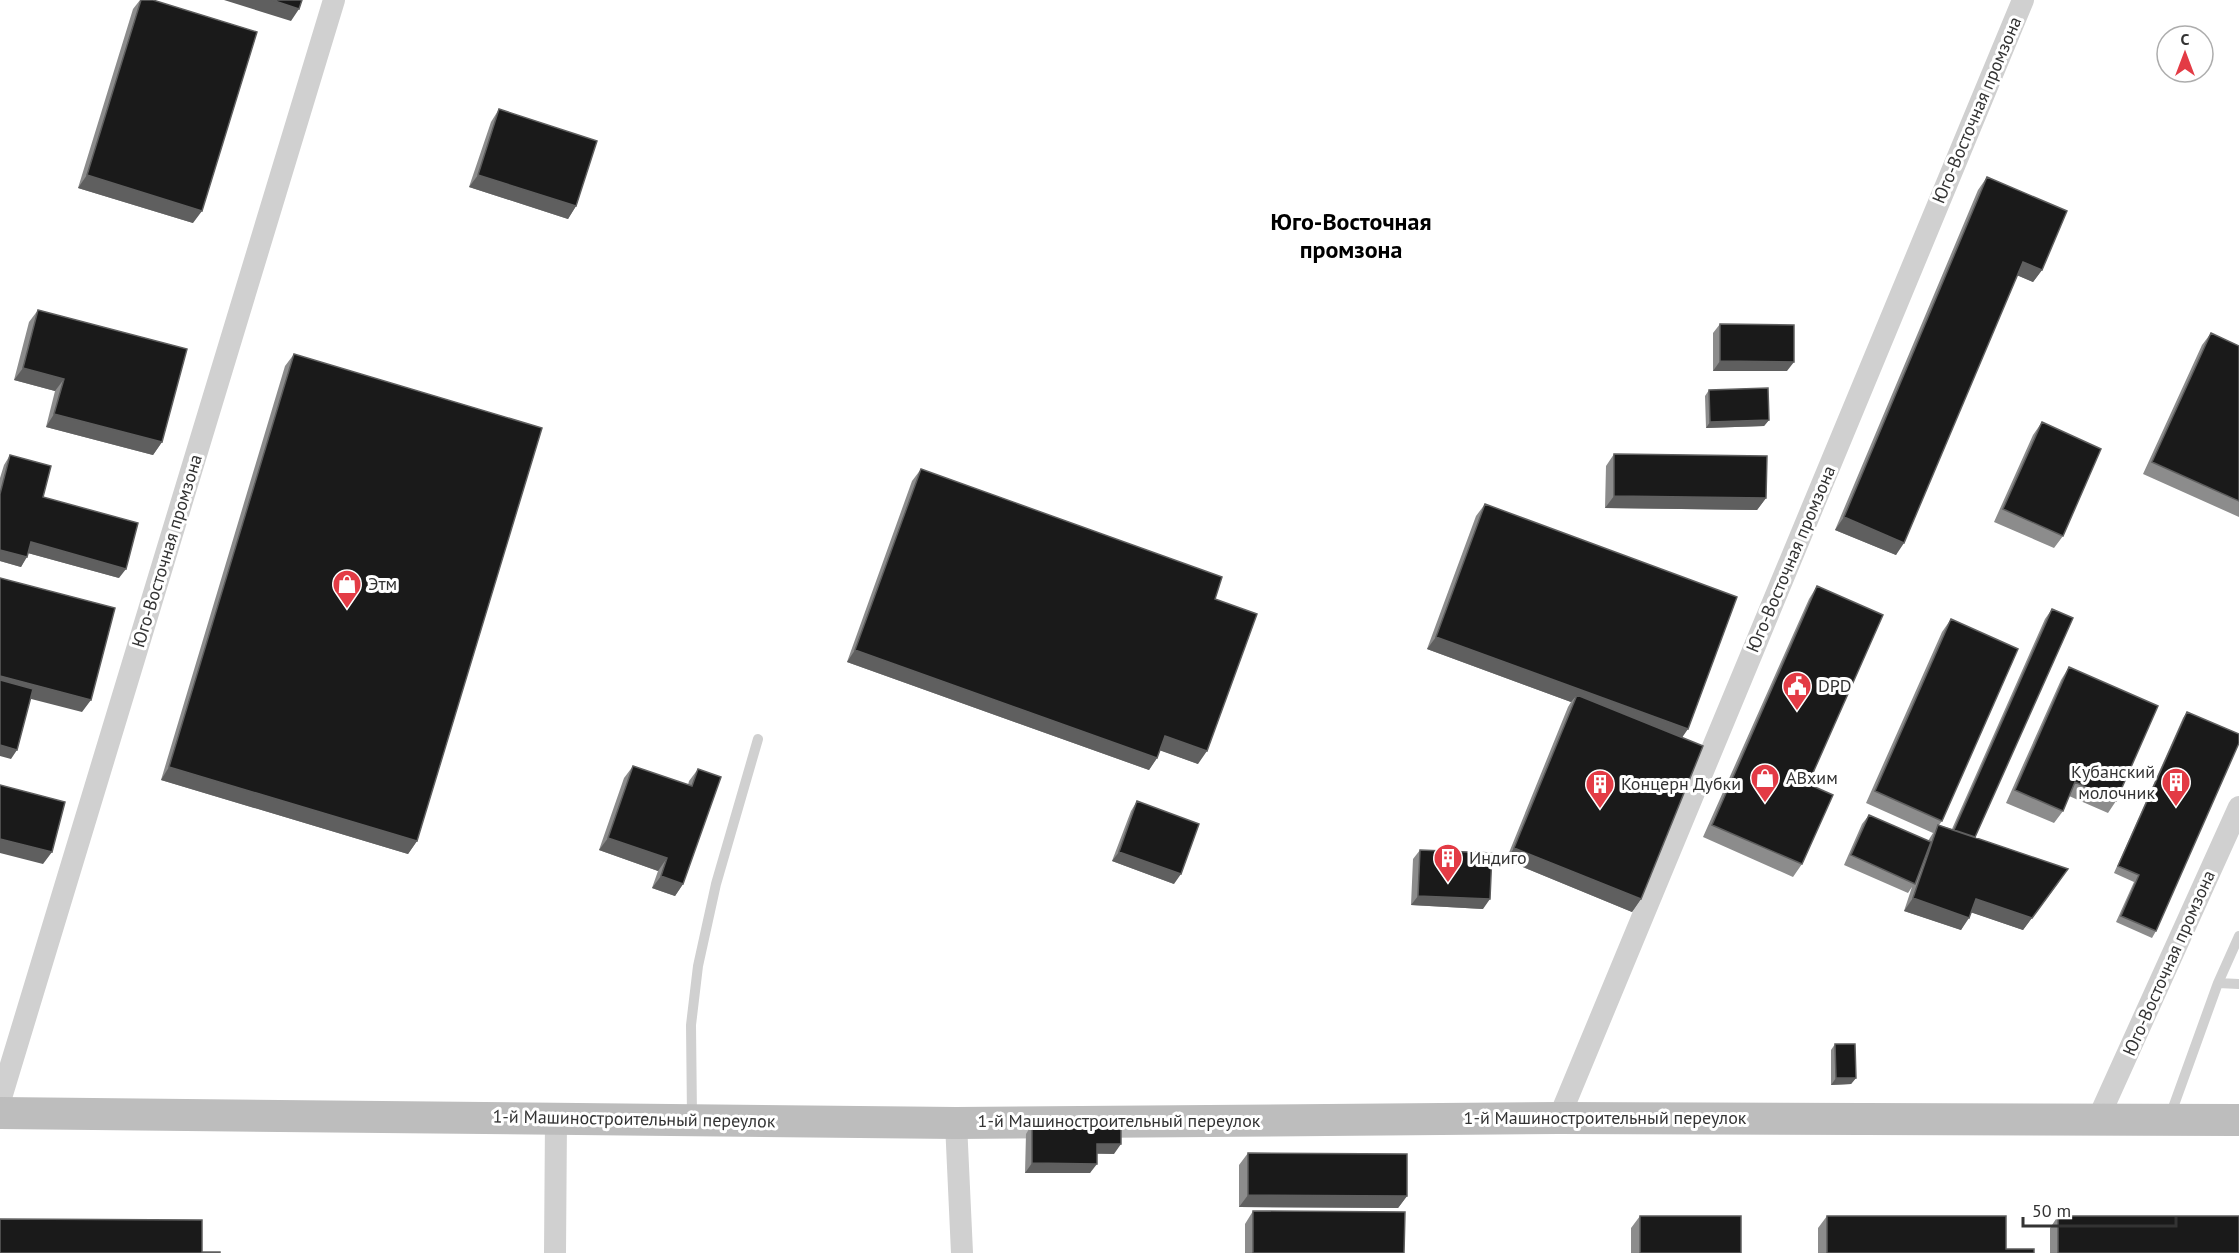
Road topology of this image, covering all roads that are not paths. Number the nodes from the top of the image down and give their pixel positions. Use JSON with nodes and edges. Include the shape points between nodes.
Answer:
{"nodes":[{"id":1,"x":334,"y":0,"type":"edge"},
{"id":2,"x":2023,"y":0,"type":"edge"},
{"id":3,"x":758,"y":739,"type":"dead end"},
{"id":4,"x":2239,"y":807,"type":"edge"},
{"id":5,"x":2239,"y":936,"type":"edge"},
{"id":6,"x":2218,"y":983,"type":"junction"},
{"id":7,"x":2239,"y":984,"type":"edge"},
{"id":8,"x":0,"y":1101,"type":"edge"},
{"id":9,"x":0,"y":1113,"type":"edge"},
{"id":10,"x":1559,"y":1118,"type":"junction"},
{"id":11,"x":556,"y":1119,"type":"junction"},
{"id":12,"x":2098,"y":1119,"type":"junction"},
{"id":13,"x":2169,"y":1119,"type":"junction"},
{"id":14,"x":692,"y":1120,"type":"junction"},
{"id":15,"x":2239,"y":1120,"type":"edge"},
{"id":16,"x":956,"y":1123,"type":"junction"},
{"id":17,"x":555,"y":1253,"type":"edge"},
{"id":18,"x":963,"y":1253,"type":"edge"}],
"edges":[{"from":1,"to":8,"type":"street","name":"Юго-Восточная промзона"},
{"from":2,"to":10,"type":"street","name":"Юго-Восточная промзона"},
{"from":3,"to":14,"type":"lane","via":[[716,884],[698,966],[691,1025]]},
{"from":4,"to":12,"type":"street","name":"Юго-Восточная промзона"},
{"from":5,"to":6,"type":"lane"},
{"from":6,"to":7,"type":"lane"},
{"from":6,"to":13,"type":"lane"},
{"from":9,"to":11,"type":"street","name":"1-й Машиностроительный переулок"},
{"from":10,"to":12,"type":"street","name":"1-й Машиностроительный переулок"},
{"from":10,"to":16,"type":"street","name":"1-й Машиностроительный переулок"},
{"from":11,"to":14,"type":"street","name":"1-й Машиностроительный переулок"},
{"from":11,"to":17,"type":"street"},
{"from":12,"to":13,"type":"street","name":"1-й Машиностроительный переулок"},
{"from":13,"to":15,"type":"street","name":"1-й Машиностроительный переулок"},
{"from":14,"to":16,"type":"street","name":"1-й Машиностроительный переулок"},
{"from":16,"to":18,"type":"street"}]}
